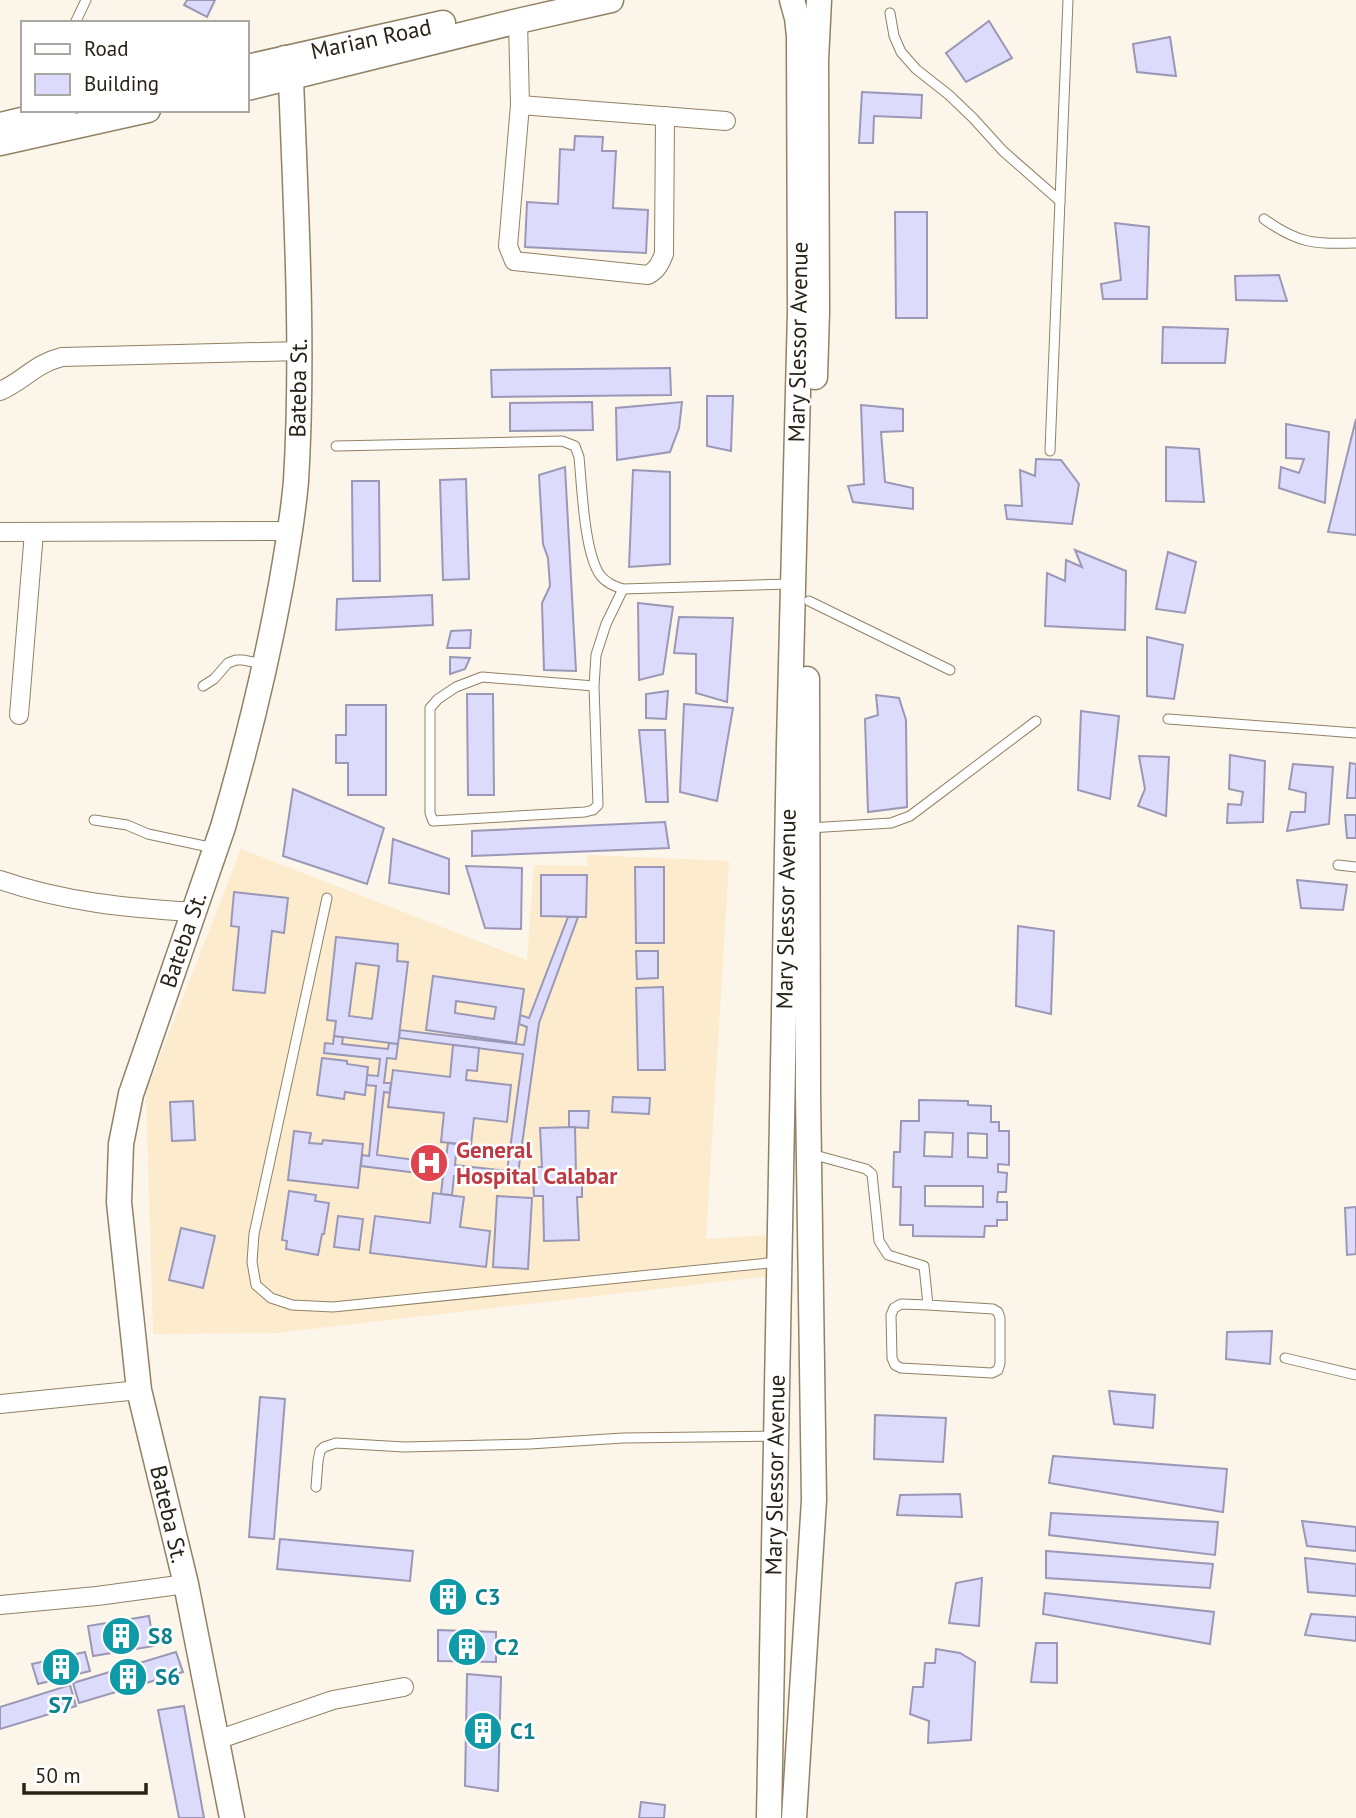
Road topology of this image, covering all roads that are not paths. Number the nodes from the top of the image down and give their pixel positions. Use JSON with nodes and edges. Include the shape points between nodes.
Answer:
{"nodes":[{"id":1,"x":86,"y":0,"type":"edge"},
{"id":2,"x":535,"y":0,"type":"edge"},
{"id":3,"x":611,"y":0,"type":"edge"},
{"id":4,"x":792,"y":0,"type":"edge"},
{"id":5,"x":819,"y":0,"type":"edge"},
{"id":6,"x":1068,"y":0,"type":"edge"},
{"id":7,"x":890,"y":13,"type":"dead end"},
{"id":8,"x":76,"y":21,"type":"edge"},
{"id":9,"x":518,"y":21,"type":"junction"},
{"id":10,"x":248,"y":67,"type":"edge"},
{"id":11,"x":288,"y":68,"type":"junction"},
{"id":12,"x":248,"y":88,"type":"edge"},
{"id":13,"x":520,"y":105,"type":"junction"},
{"id":14,"x":50,"y":112,"type":"edge"},
{"id":15,"x":139,"y":112,"type":"edge"},
{"id":16,"x":30,"y":115,"type":"edge"},
{"id":17,"x":665,"y":116,"type":"junction"},
{"id":18,"x":726,"y":121,"type":"dead end"},
{"id":19,"x":0,"y":125,"type":"edge"},
{"id":20,"x":0,"y":143,"type":"edge"},
{"id":21,"x":1060,"y":201,"type":"junction"},
{"id":22,"x":1264,"y":219,"type":"dead end"},
{"id":23,"x":1356,"y":243,"type":"edge"},
{"id":24,"x":300,"y":351,"type":"junction"},
{"id":25,"x":0,"y":391,"type":"edge"},
{"id":26,"x":336,"y":446,"type":"dead end"},
{"id":27,"x":1050,"y":451,"type":"dead end"},
{"id":28,"x":290,"y":531,"type":"junction"},
{"id":29,"x":0,"y":532,"type":"edge"},
{"id":30,"x":34,"y":532,"type":"junction"},
{"id":31,"x":623,"y":589,"type":"junction"},
{"id":32,"x":801,"y":592,"type":"junction"},
{"id":33,"x":264,"y":664,"type":"junction"},
{"id":34,"x":950,"y":670,"type":"dead end"},
{"id":35,"x":202,"y":686,"type":"dead end"},
{"id":36,"x":594,"y":686,"type":"junction"},
{"id":37,"x":19,"y":715,"type":"dead end"},
{"id":38,"x":1168,"y":719,"type":"dead end"},
{"id":39,"x":1036,"y":721,"type":"dead end"},
{"id":40,"x":1356,"y":733,"type":"edge"},
{"id":41,"x":94,"y":820,"type":"dead end"},
{"id":42,"x":807,"y":828,"type":"junction"},
{"id":43,"x":215,"y":849,"type":"junction"},
{"id":44,"x":1338,"y":865,"type":"dead end"},
{"id":45,"x":1356,"y":867,"type":"edge"},
{"id":46,"x":0,"y":880,"type":"edge"},
{"id":47,"x":327,"y":898,"type":"dead end"},
{"id":48,"x":194,"y":912,"type":"junction"},
{"id":49,"x":809,"y":1153,"type":"junction"},
{"id":50,"x":779,"y":1262,"type":"junction"},
{"id":51,"x":928,"y":1305,"type":"junction"},
{"id":52,"x":1285,"y":1358,"type":"dead end"},
{"id":53,"x":1356,"y":1375,"type":"edge"},
{"id":54,"x":139,"y":1390,"type":"junction"},
{"id":55,"x":0,"y":1404,"type":"edge"},
{"id":56,"x":776,"y":1436,"type":"junction"},
{"id":57,"x":317,"y":1487,"type":"dead end"},
{"id":58,"x":186,"y":1584,"type":"junction"},
{"id":59,"x":0,"y":1605,"type":"edge"},
{"id":60,"x":404,"y":1687,"type":"dead end"},
{"id":61,"x":217,"y":1740,"type":"junction"},
{"id":62,"x":232,"y":1818,"type":"edge"},
{"id":63,"x":769,"y":1818,"type":"edge"},
{"id":64,"x":794,"y":1818,"type":"edge"}],
"edges":[{"from":1,"to":8,"type":"lane"},
{"from":2,"to":11,"type":"main road","name":"Marian Road"},
{"from":3,"to":9,"type":"main road"},
{"from":4,"to":32,"type":"main road","name":"Mary Slessor Avenue","via":[[799,36]]},
{"from":5,"to":32,"type":"main road","name":"Mary Slessor Avenue","via":[[817,312]]},
{"from":6,"to":21,"type":"lane"},
{"from":7,"to":21,"type":"lane","via":[[901,51],[916,68]]},
{"from":9,"to":11,"type":"main road"},
{"from":9,"to":13,"type":"street"},
{"from":10,"to":11,"type":"main road","name":"Marian Road"},
{"from":11,"to":12,"type":"main road"},
{"from":11,"to":24,"type":"main road","name":"Bateba St."},
{"from":13,"to":17,"type":"street"},
{"from":13,"to":17,"type":"street","via":[[508,246],[514,261],[648,275],[656,271],[663,254]]},
{"from":14,"to":16,"type":"main road"},
{"from":15,"to":20,"type":"main road"},
{"from":16,"to":19,"type":"main road"},
{"from":17,"to":18,"type":"street"},
{"from":21,"to":27,"type":"lane"},
{"from":22,"to":23,"type":"lane","via":[[1279,230],[1317,244]]},
{"from":24,"to":25,"type":"street","via":[[62,357],[49,360]]},
{"from":24,"to":28,"type":"main road","name":"Bateba St."},
{"from":26,"to":31,"type":"lane","via":[[562,441],[575,446],[590,553],[601,577]]},
{"from":28,"to":30,"type":"street"},
{"from":28,"to":33,"type":"main road","name":"Bateba St."},
{"from":29,"to":30,"type":"street"},
{"from":30,"to":37,"type":"street"},
{"from":31,"to":32,"type":"lane"},
{"from":31,"to":36,"type":"lane","via":[[600,639]]},
{"from":32,"to":34,"type":"lane"},
{"from":32,"to":42,"type":"main road","name":"Mary Slessor Avenue","via":[[807,654]]},
{"from":32,"to":50,"type":"main road","name":"Mary Slessor Avenue"},
{"from":33,"to":35,"type":"lane","via":[[236,660]]},
{"from":33,"to":43,"type":"main road","name":"Bateba St."},
{"from":36,"to":36,"type":"lane","via":[[598,806],[593,810],[433,821],[430,708],[438,699],[482,677]]},
{"from":38,"to":40,"type":"lane"},
{"from":39,"to":42,"type":"lane","via":[[910,816],[891,823]]},
{"from":41,"to":43,"type":"lane"},
{"from":42,"to":49,"type":"main road","name":"Mary Slessor Avenue"},
{"from":43,"to":48,"type":"main road","name":"Bateba St."},
{"from":44,"to":45,"type":"lane"},
{"from":46,"to":48,"type":"street","via":[[81,901]]},
{"from":47,"to":50,"type":"lane","via":[[254,1234],[256,1285],[271,1298],[292,1305],[333,1307]]},
{"from":48,"to":54,"type":"main road","name":"Bateba St.","via":[[131,1094],[121,1144],[119,1202]]},
{"from":49,"to":51,"type":"lane","via":[[872,1174],[879,1241],[888,1255],[924,1266]]},
{"from":49,"to":64,"type":"main road","name":"Mary Slessor Avenue","via":[[814,1500]]},
{"from":50,"to":56,"type":"main road","name":"Mary Slessor Avenue"},
{"from":51,"to":51,"type":"lane","via":[[998,1312],[998,1370],[895,1365],[894,1308]]},
{"from":52,"to":53,"type":"lane"},
{"from":54,"to":55,"type":"street"},
{"from":54,"to":58,"type":"main road","name":"Bateba St."},
{"from":56,"to":57,"type":"lane","via":[[416,1446],[336,1443],[320,1451]]},
{"from":56,"to":63,"type":"main road","name":"Mary Slessor Avenue"},
{"from":58,"to":59,"type":"street"},
{"from":58,"to":61,"type":"main road","name":"Bateba St."},
{"from":60,"to":61,"type":"street","via":[[333,1700]]},
{"from":61,"to":62,"type":"main road","name":"Bateba St."}]}
